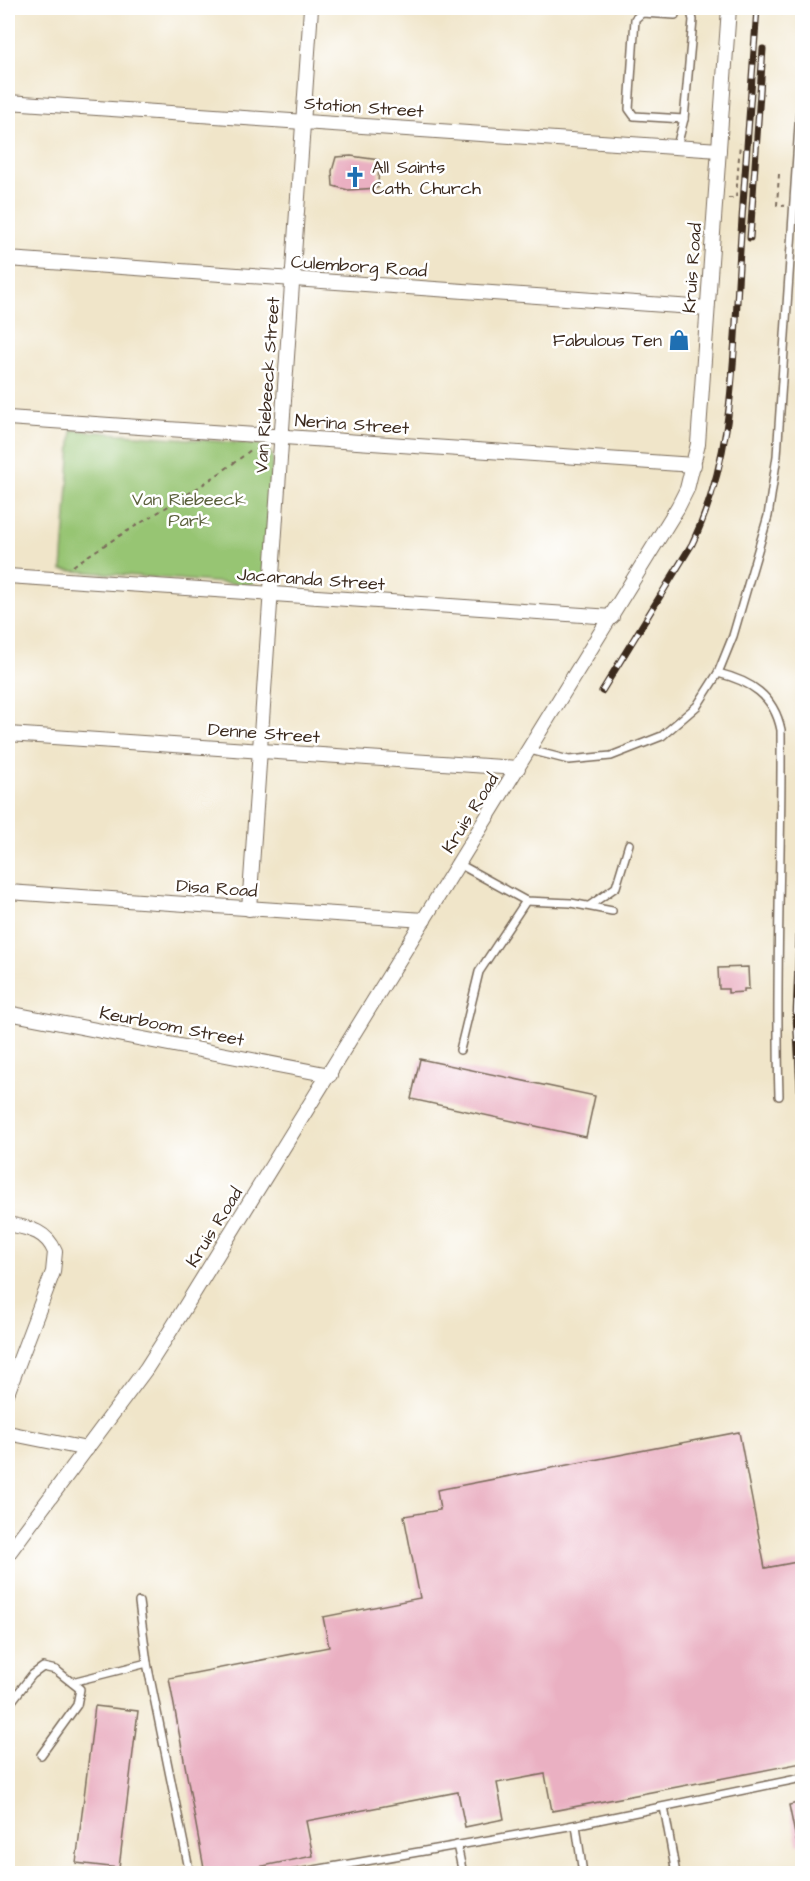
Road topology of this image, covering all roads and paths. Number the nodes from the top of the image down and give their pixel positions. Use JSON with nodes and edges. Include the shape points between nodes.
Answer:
{"nodes":[{"id":1,"x":311,"y":8,"type":"edge"},
{"id":2,"x":690,"y":8,"type":"edge"},
{"id":3,"x":729,"y":8,"type":"edge"},
{"id":4,"x":675,"y":15,"type":"dead end"},
{"id":5,"x":802,"y":80,"type":"edge"},
{"id":6,"x":8,"y":102,"type":"edge"},
{"id":7,"x":684,"y":119,"type":"junction"},
{"id":8,"x":304,"y":121,"type":"junction"},
{"id":9,"x":740,"y":143,"type":"dead end"},
{"id":10,"x":677,"y":146,"type":"junction"},
{"id":11,"x":718,"y":150,"type":"junction"},
{"id":12,"x":779,"y":174,"type":"dead end"},
{"id":13,"x":736,"y":198,"type":"dead end"},
{"id":14,"x":777,"y":205,"type":"dead end"},
{"id":15,"x":8,"y":259,"type":"edge"},
{"id":16,"x":292,"y":279,"type":"junction"},
{"id":17,"x":707,"y":308,"type":"junction"},
{"id":18,"x":8,"y":418,"type":"edge"},
{"id":19,"x":267,"y":436,"type":"junction"},
{"id":20,"x":282,"y":437,"type":"junction"},
{"id":21,"x":694,"y":465,"type":"junction"},
{"id":22,"x":8,"y":576,"type":"edge"},
{"id":23,"x":54,"y":579,"type":"junction"},
{"id":24,"x":271,"y":595,"type":"junction"},
{"id":25,"x":612,"y":617,"type":"junction"},
{"id":26,"x":718,"y":674,"type":"junction"},
{"id":27,"x":8,"y":734,"type":"edge"},
{"id":28,"x":530,"y":750,"type":"junction"},
{"id":29,"x":260,"y":751,"type":"junction"},
{"id":30,"x":518,"y":768,"type":"junction"},
{"id":31,"x":628,"y":843,"type":"dead end"},
{"id":32,"x":459,"y":864,"type":"junction"},
{"id":33,"x":8,"y":892,"type":"edge"},
{"id":34,"x":526,"y":902,"type":"junction"},
{"id":35,"x":589,"y":906,"type":"junction"},
{"id":36,"x":249,"y":909,"type":"junction"},
{"id":37,"x":612,"y":911,"type":"dead end"},
{"id":38,"x":424,"y":920,"type":"junction"},
{"id":39,"x":8,"y":1013,"type":"edge"},
{"id":40,"x":460,"y":1050,"type":"dead end"},
{"id":41,"x":330,"y":1075,"type":"junction"},
{"id":42,"x":779,"y":1096,"type":"dead end"},
{"id":43,"x":8,"y":1224,"type":"edge"},
{"id":44,"x":8,"y":1391,"type":"edge"},
{"id":45,"x":8,"y":1433,"type":"edge"},
{"id":46,"x":87,"y":1449,"type":"junction"},
{"id":47,"x":8,"y":1554,"type":"edge"},
{"id":48,"x":139,"y":1602,"type":"dead end"},
{"id":49,"x":147,"y":1664,"type":"junction"},
{"id":50,"x":72,"y":1682,"type":"junction"},
{"id":51,"x":8,"y":1706,"type":"edge"},
{"id":52,"x":40,"y":1755,"type":"dead end"},
{"id":53,"x":802,"y":1778,"type":"edge"},
{"id":54,"x":664,"y":1808,"type":"junction"},
{"id":55,"x":576,"y":1825,"type":"junction"},
{"id":56,"x":457,"y":1845,"type":"junction"},
{"id":57,"x":8,"y":1870,"type":"edge"},
{"id":58,"x":12,"y":1874,"type":"edge"},
{"id":59,"x":190,"y":1874,"type":"edge"},
{"id":60,"x":291,"y":1874,"type":"edge"},
{"id":61,"x":463,"y":1874,"type":"edge"},
{"id":62,"x":583,"y":1874,"type":"edge"},
{"id":63,"x":676,"y":1874,"type":"edge"}],
"edges":[{"from":1,"to":8,"type":"street","name":"Van Riebeeck Street"},
{"from":2,"to":7,"type":"lane","via":[[693,20]]},
{"from":3,"to":11,"type":"street","name":"Kruis Road"},
{"from":4,"to":7,"type":"lane","via":[[642,13],[635,19],[629,109],[634,116]]},
{"from":5,"to":26,"type":"lane","via":[[777,456],[770,506],[733,636]]},
{"from":6,"to":8,"type":"street","name":"Station Street"},
{"from":7,"to":10,"type":"lane"},
{"from":8,"to":10,"type":"street","name":"Station Street"},
{"from":8,"to":16,"type":"street","name":"Van Riebeeck Street"},
{"from":9,"to":13,"type":"path"},
{"from":10,"to":11,"type":"street","name":"Station Street"},
{"from":11,"to":17,"type":"street","name":"Kruis Road"},
{"from":12,"to":14,"type":"path"},
{"from":15,"to":16,"type":"street","name":"Culemborg Road"},
{"from":16,"to":17,"type":"street","name":"Culemborg Road"},
{"from":16,"to":20,"type":"street","name":"Van Riebeeck Street"},
{"from":17,"to":21,"type":"street","name":"Kruis Road"},
{"from":18,"to":19,"type":"street","name":"Nerina Street"},
{"from":19,"to":20,"type":"street","name":"Nerina Street"},
{"from":19,"to":23,"type":"path","via":[[195,491],[115,537]]},
{"from":20,"to":21,"type":"street","name":"Nerina Street"},
{"from":20,"to":24,"type":"street","name":"Van Riebeeck Street"},
{"from":21,"to":25,"type":"street","name":"Kruis Road","via":[[678,507]]},
{"from":22,"to":23,"type":"street","name":"Jacaranda Street"},
{"from":23,"to":24,"type":"street","name":"Jacaranda Street"},
{"from":24,"to":25,"type":"street","name":"Jacaranda Street"},
{"from":24,"to":29,"type":"street","name":"Van Riebeeck Street"},
{"from":25,"to":28,"type":"street","name":"Kruis Road"},
{"from":26,"to":28,"type":"lane","via":[[685,718],[648,744],[590,759],[569,760]]},
{"from":26,"to":42,"type":"lane","via":[[745,681],[766,696],[781,730],[776,1026]]},
{"from":27,"to":29,"type":"street","name":"Denne Street"},
{"from":28,"to":30,"type":"street","name":"Kruis Road"},
{"from":29,"to":30,"type":"street","name":"Denne Street"},
{"from":29,"to":36,"type":"street","name":"Van Riebeeck Street"},
{"from":30,"to":32,"type":"street","name":"Kruis Road"},
{"from":31,"to":35,"type":"lane","via":[[616,887]]},
{"from":32,"to":34,"type":"lane"},
{"from":32,"to":38,"type":"street","name":"Kruis Road"},
{"from":33,"to":36,"type":"street","name":"Disa Road"},
{"from":34,"to":35,"type":"lane"},
{"from":34,"to":40,"type":"lane","via":[[479,972]]},
{"from":35,"to":37,"type":"lane"},
{"from":36,"to":38,"type":"street","name":"Disa Road"},
{"from":38,"to":41,"type":"street","name":"Kruis Road"},
{"from":39,"to":41,"type":"street","name":"Keurboom Street"},
{"from":41,"to":46,"type":"street","name":"Kruis Road","via":[[163,1342]]},
{"from":43,"to":44,"type":"street","via":[[45,1235],[55,1252],[55,1261]]},
{"from":45,"to":46,"type":"street"},
{"from":46,"to":47,"type":"street","name":"Kruis Road"},
{"from":48,"to":49,"type":"lane"},
{"from":49,"to":50,"type":"lane"},
{"from":49,"to":59,"type":"lane"},
{"from":50,"to":51,"type":"lane","via":[[56,1670],[43,1667]]},
{"from":50,"to":52,"type":"lane","via":[[80,1689],[80,1698]]},
{"from":53,"to":54,"type":"lane"},
{"from":54,"to":55,"type":"lane"},
{"from":54,"to":63,"type":"lane"},
{"from":55,"to":56,"type":"lane"},
{"from":55,"to":62,"type":"lane"},
{"from":56,"to":60,"type":"lane"},
{"from":56,"to":61,"type":"lane"},
{"from":57,"to":58,"type":"lane"}]}
